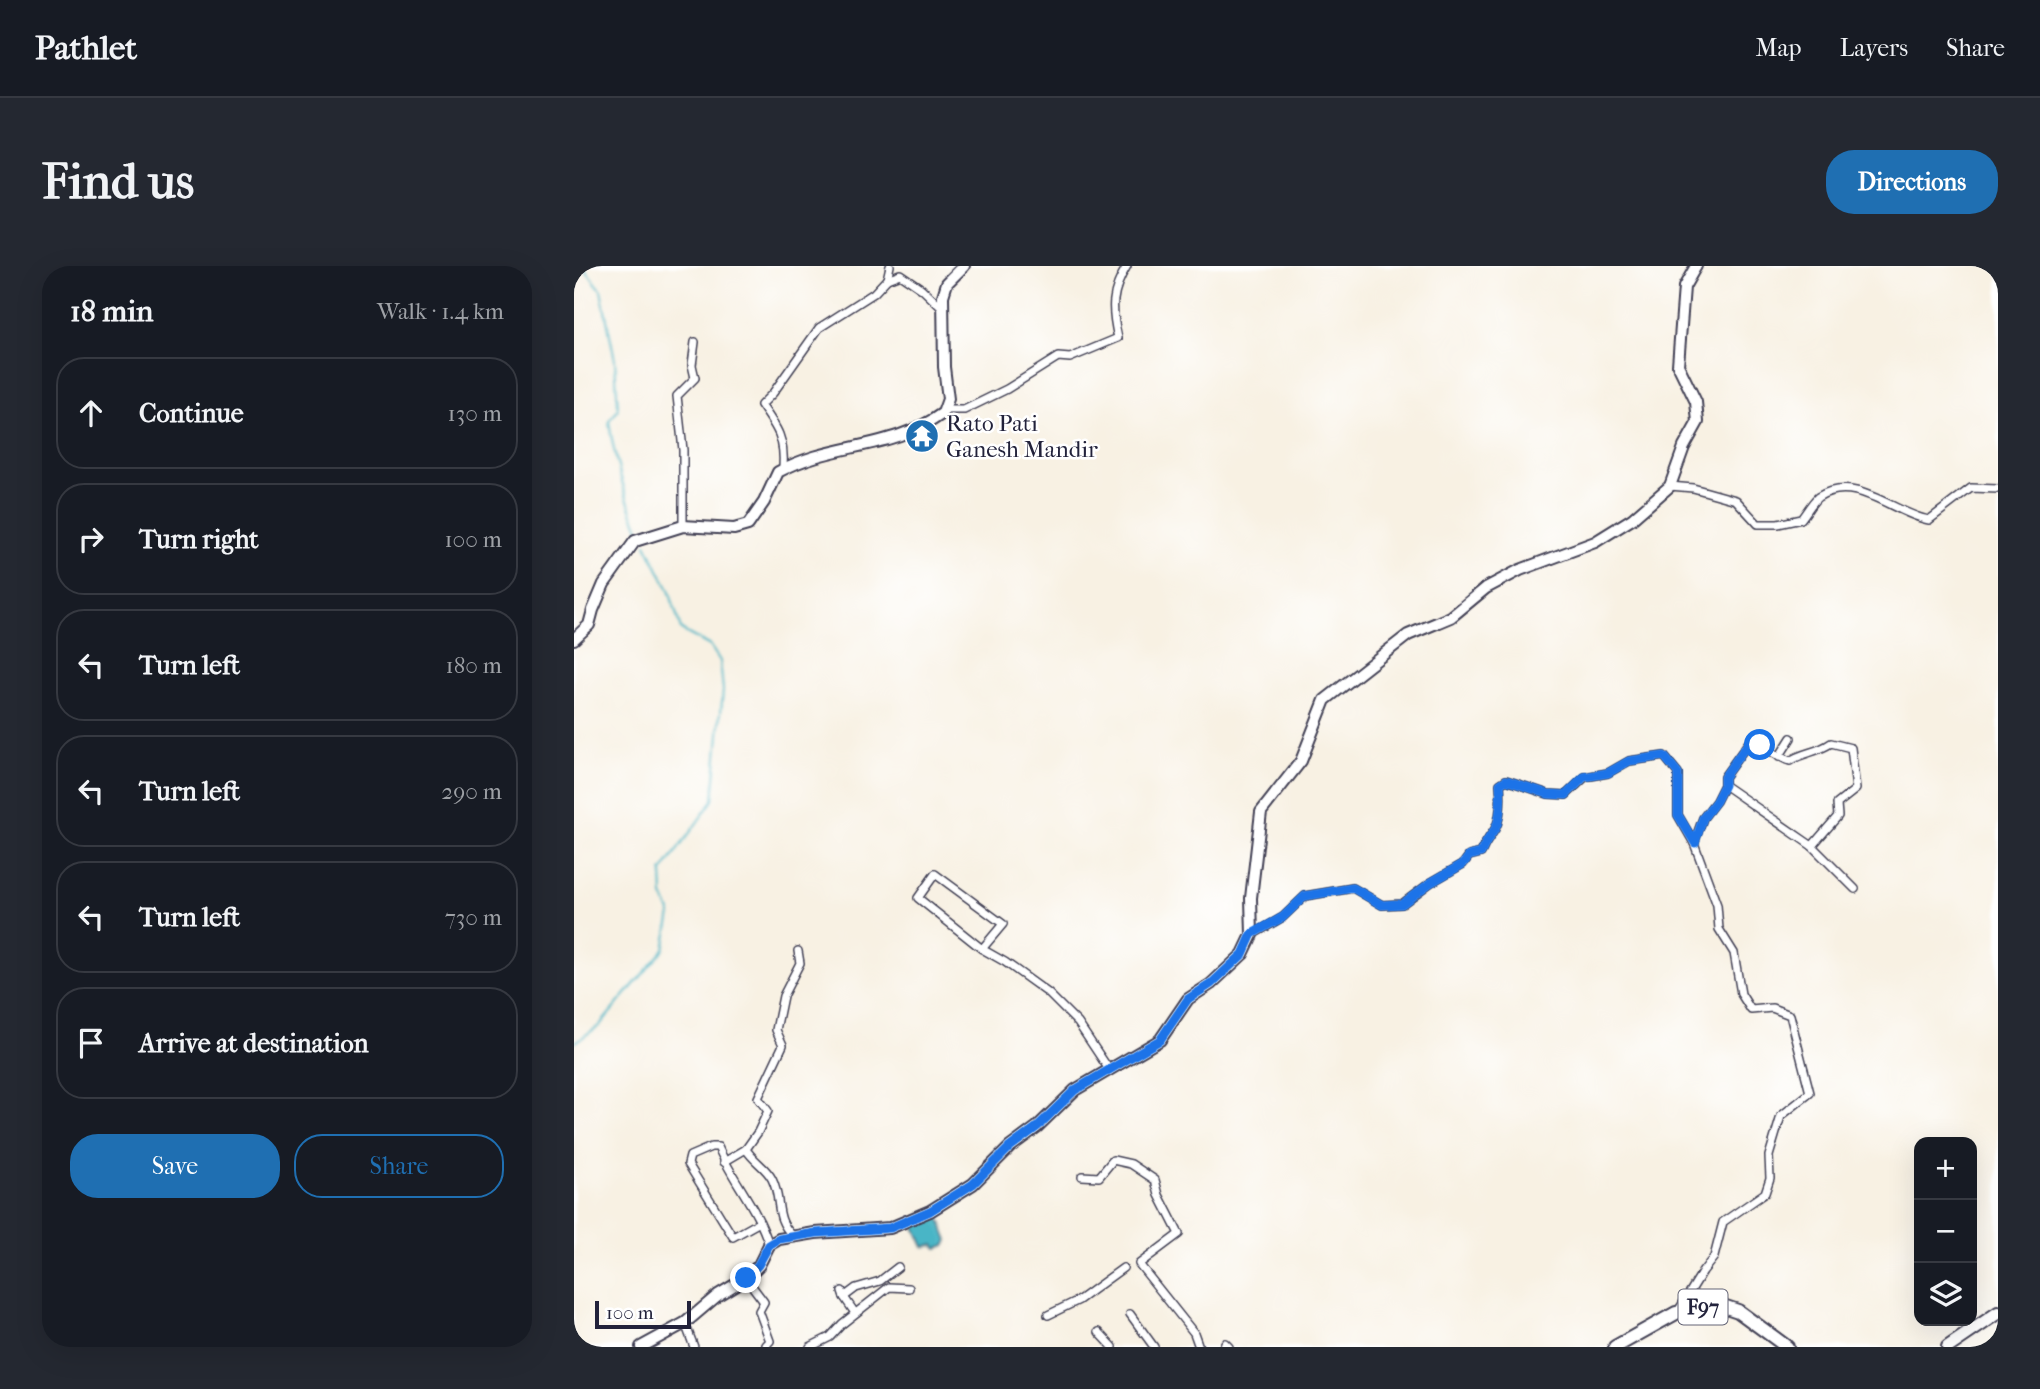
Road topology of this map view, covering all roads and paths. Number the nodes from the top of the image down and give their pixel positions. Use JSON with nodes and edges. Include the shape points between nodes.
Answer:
{"nodes":[{"id":1,"x":890,"y":266,"type":"edge"},
{"id":2,"x":964,"y":266,"type":"edge"},
{"id":3,"x":1127,"y":266,"type":"edge"},
{"id":4,"x":1696,"y":266,"type":"edge"},
{"id":5,"x":887,"y":279,"type":"junction"},
{"id":6,"x":943,"y":309,"type":"junction"},
{"id":7,"x":695,"y":342,"type":"dead end"},
{"id":8,"x":945,"y":410,"type":"junction"},
{"id":9,"x":783,"y":469,"type":"junction"},
{"id":10,"x":1670,"y":486,"type":"junction"},
{"id":11,"x":1998,"y":489,"type":"edge"},
{"id":12,"x":683,"y":526,"type":"junction"},
{"id":13,"x":574,"y":639,"type":"edge"},
{"id":14,"x":1791,"y":738,"type":"dead end"},
{"id":15,"x":1779,"y":757,"type":"junction"},
{"id":16,"x":1724,"y":785,"type":"junction"},
{"id":17,"x":1695,"y":843,"type":"junction"},
{"id":18,"x":1812,"y":846,"type":"junction"},
{"id":19,"x":1855,"y":889,"type":"dead end"},
{"id":20,"x":1252,"y":934,"type":"junction"},
{"id":21,"x":982,"y":950,"type":"junction"},
{"id":22,"x":798,"y":951,"type":"dead end"},
{"id":23,"x":1110,"y":1070,"type":"junction"},
{"id":24,"x":746,"y":1149,"type":"junction"},
{"id":25,"x":724,"y":1162,"type":"junction"},
{"id":26,"x":1082,"y":1176,"type":"dead end"},
{"id":27,"x":760,"y":1222,"type":"junction"},
{"id":28,"x":793,"y":1236,"type":"junction"},
{"id":29,"x":769,"y":1245,"type":"junction"},
{"id":30,"x":898,"y":1267,"type":"dead end"},
{"id":31,"x":1124,"y":1268,"type":"dead end"},
{"id":32,"x":746,"y":1278,"type":"junction"},
{"id":33,"x":909,"y":1288,"type":"dead end"},
{"id":34,"x":855,"y":1313,"type":"junction"},
{"id":35,"x":1676,"y":1313,"type":"junction"},
{"id":36,"x":1998,"y":1313,"type":"edge"},
{"id":37,"x":1130,"y":1314,"type":"dead end"},
{"id":38,"x":1048,"y":1315,"type":"dead end"},
{"id":39,"x":685,"y":1323,"type":"junction"},
{"id":40,"x":1099,"y":1332,"type":"dead end"},
{"id":41,"x":641,"y":1347,"type":"edge"},
{"id":42,"x":694,"y":1347,"type":"edge"},
{"id":43,"x":768,"y":1347,"type":"edge"},
{"id":44,"x":810,"y":1347,"type":"edge"},
{"id":45,"x":1114,"y":1347,"type":"edge"},
{"id":46,"x":1154,"y":1347,"type":"edge"},
{"id":47,"x":1199,"y":1347,"type":"edge"},
{"id":48,"x":1223,"y":1347,"type":"edge"},
{"id":49,"x":1229,"y":1347,"type":"edge"},
{"id":50,"x":1615,"y":1347,"type":"edge"},
{"id":51,"x":1787,"y":1347,"type":"edge"},
{"id":52,"x":1948,"y":1347,"type":"edge"}],
"edges":[{"from":1,"to":5,"type":"street"},
{"from":2,"to":6,"type":"main road","via":[[944,287]]},
{"from":3,"to":8,"type":"street","via":[[1115,285],[1112,314],[1118,338],[1070,358],[1058,357],[964,410]]},
{"from":4,"to":10,"type":"main road","via":[[1684,287],[1678,365],[1696,401],[1698,422]]},
{"from":5,"to":6,"type":"street","via":[[900,274]]},
{"from":5,"to":9,"type":"street","via":[[874,293],[819,328],[761,405],[784,447]]},
{"from":6,"to":8,"type":"main road"},
{"from":7,"to":12,"type":"street","via":[[695,378],[677,396]]},
{"from":8,"to":9,"type":"main road","via":[[896,438],[832,451]]},
{"from":9,"to":12,"type":"main road","via":[[748,525],[734,529]]},
{"from":10,"to":11,"type":"street","via":[[1736,500],[1758,524],[1801,519],[1817,498],[1838,491],[1860,491],[1914,518],[1929,520],[1971,488]]},
{"from":10,"to":20,"type":"main road","via":[[1632,519],[1595,542],[1520,569],[1486,588],[1451,617],[1408,635],[1325,700],[1301,761],[1261,812],[1251,898]]},
{"from":12,"to":13,"type":"main road","via":[[635,541],[604,584],[589,625]]},
{"from":14,"to":15,"type":"street"},
{"from":15,"to":16,"type":"street","via":[[1749,742],[1724,777]]},
{"from":15,"to":18,"type":"street","via":[[1790,761],[1831,743],[1851,748],[1856,789],[1837,804],[1838,816]]},
{"from":16,"to":17,"type":"street","via":[[1703,818]]},
{"from":16,"to":18,"type":"street"},
{"from":17,"to":20,"type":"street","via":[[1678,815],[1678,773],[1664,756],[1629,761],[1608,773],[1584,777],[1566,795],[1506,780],[1500,784],[1496,828],[1481,853],[1469,856],[1402,904],[1382,905],[1353,888],[1305,896],[1283,917]]},
{"from":17,"to":35,"type":"street","via":[[1717,905],[1719,929],[1734,953],[1741,994],[1751,1010],[1772,1008],[1790,1015],[1810,1093],[1781,1116],[1769,1156],[1765,1193],[1723,1222],[1714,1257]]},
{"from":18,"to":19,"type":"street"},
{"from":20,"to":23,"type":"main road","via":[[1243,954],[1188,999],[1160,1040]]},
{"from":21,"to":21,"type":"street","via":[[918,898],[935,874],[1003,924]]},
{"from":21,"to":23,"type":"street","via":[[1048,993],[1078,1023]]},
{"from":22,"to":24,"type":"street","via":[[800,963],[783,996],[776,1030],[783,1045],[758,1098],[768,1111]]},
{"from":23,"to":28,"type":"main road","via":[[1075,1090],[973,1184],[930,1211],[890,1228]]},
{"from":24,"to":25,"type":"street"},
{"from":24,"to":28,"type":"street","via":[[771,1176],[782,1226]]},
{"from":25,"to":27,"type":"street"},
{"from":25,"to":27,"type":"street","via":[[718,1147],[711,1147],[690,1156],[688,1164],[733,1237]]},
{"from":26,"to":47,"type":"street","via":[[1099,1177],[1113,1160],[1131,1164],[1155,1180],[1179,1234],[1139,1264],[1194,1333]]},
{"from":27,"to":29,"type":"street"},
{"from":28,"to":29,"type":"main road"},
{"from":29,"to":32,"type":"main road"},
{"from":30,"to":34,"type":"street","via":[[880,1281],[843,1294]]},
{"from":31,"to":38,"type":"street","via":[[1079,1300]]},
{"from":32,"to":39,"type":"main road"},
{"from":32,"to":43,"type":"street","via":[[764,1301],[760,1311]]},
{"from":33,"to":34,"type":"street","via":[[888,1287]]},
{"from":34,"to":44,"type":"street","via":[[830,1337]]},
{"from":35,"to":50,"type":"main road","number":"F97"},
{"from":35,"to":51,"type":"main road","number":"F97","via":[[1723,1306],[1738,1311]]},
{"from":36,"to":52,"type":"main road"},
{"from":37,"to":46,"type":"street"},
{"from":39,"to":41,"type":"main road"},
{"from":39,"to":42,"type":"street"},
{"from":40,"to":45,"type":"street"},
{"from":48,"to":49,"type":"street","via":[[1225,1343]]}]}
